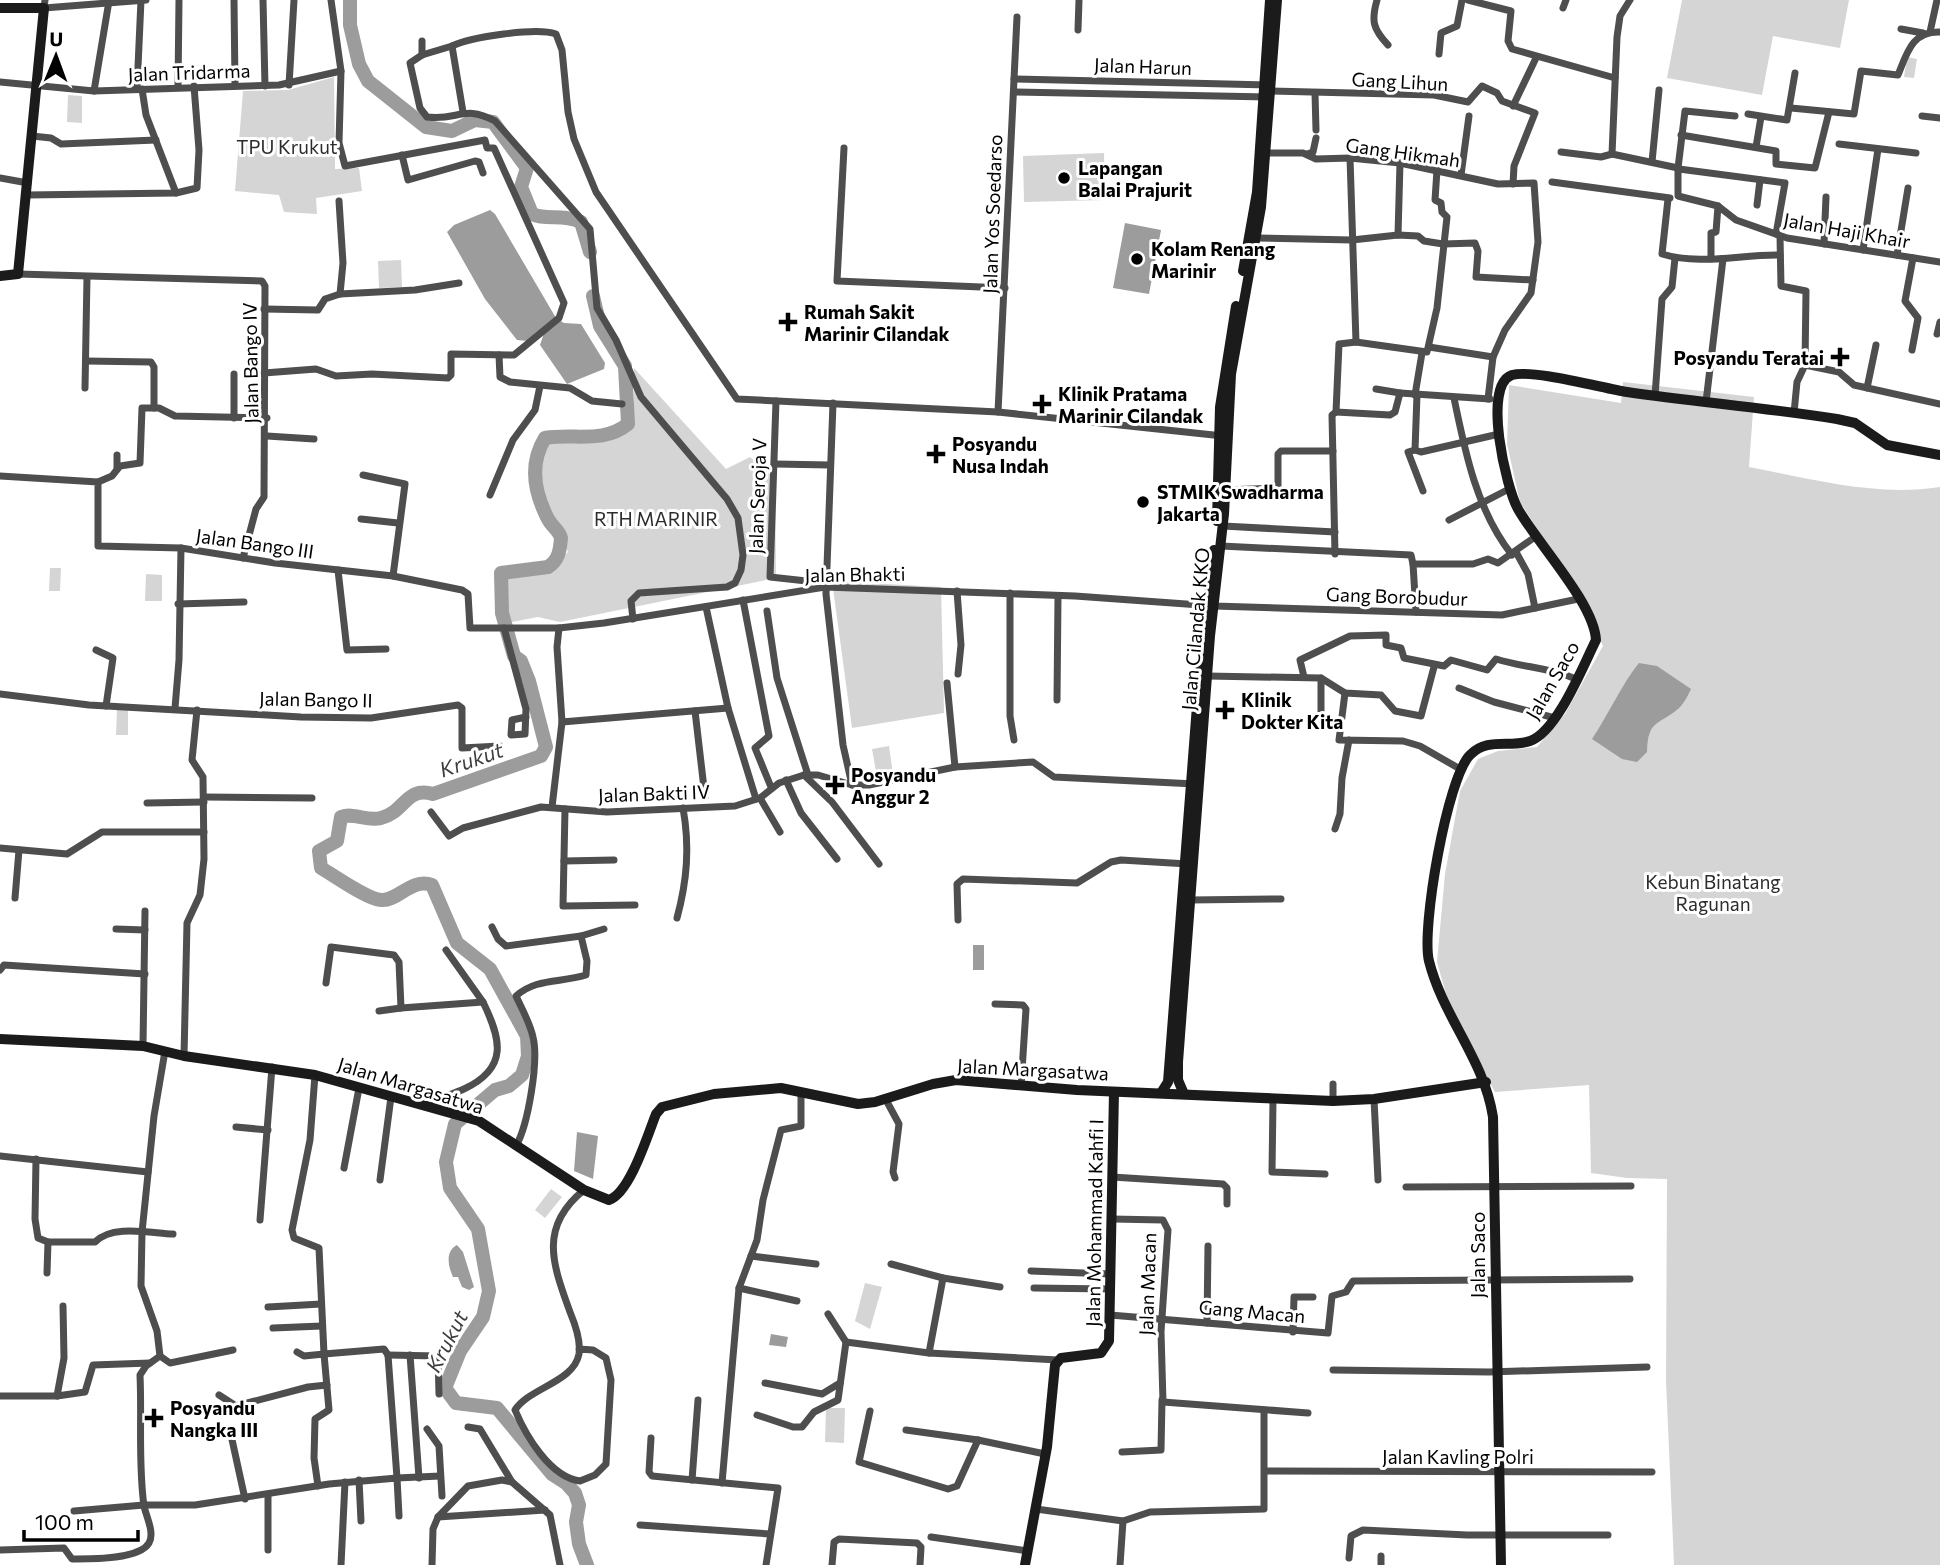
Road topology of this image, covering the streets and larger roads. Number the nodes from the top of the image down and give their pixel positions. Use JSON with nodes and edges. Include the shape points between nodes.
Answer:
{"nodes":[{"id":1,"x":143,"y":0,"type":"edge"},
{"id":2,"x":178,"y":0,"type":"edge"},
{"id":3,"x":234,"y":0,"type":"edge"},
{"id":4,"x":263,"y":0,"type":"edge"},
{"id":5,"x":294,"y":0,"type":"edge"},
{"id":6,"x":331,"y":0,"type":"edge"},
{"id":7,"x":1079,"y":0,"type":"edge"},
{"id":8,"x":1270,"y":0,"type":"edge"},
{"id":9,"x":1277,"y":0,"type":"edge"},
{"id":10,"x":1377,"y":0,"type":"edge"},
{"id":11,"x":1462,"y":0,"type":"edge"},
{"id":12,"x":1468,"y":0,"type":"edge"},
{"id":13,"x":1619,"y":0,"type":"edge"},
{"id":14,"x":1937,"y":0,"type":"edge"},
{"id":15,"x":109,"y":1,"type":"edge"},
{"id":16,"x":1629,"y":1,"type":"edge"},
{"id":17,"x":45,"y":4,"type":"edge"},
{"id":18,"x":1508,"y":4,"type":"edge"},
{"id":19,"x":4,"y":6,"type":"edge"},
{"id":20,"x":1017,"y":17,"type":"dead end"},
{"id":21,"x":1901,"y":29,"type":"dead end"},
{"id":22,"x":1078,"y":30,"type":"dead end"},
{"id":23,"x":1927,"y":32,"type":"junction"},
{"id":24,"x":1940,"y":32,"type":"edge"},
{"id":25,"x":422,"y":41,"type":"dead end"},
{"id":26,"x":1388,"y":45,"type":"dead end"},
{"id":27,"x":452,"y":46,"type":"junction"},
{"id":28,"x":1439,"y":54,"type":"dead end"},
{"id":29,"x":422,"y":55,"type":"junction"},
{"id":30,"x":1536,"y":58,"type":"junction"},
{"id":31,"x":341,"y":71,"type":"junction"},
{"id":32,"x":1795,"y":73,"type":"dead end"},
{"id":33,"x":1615,"y":78,"type":"junction"},
{"id":34,"x":1014,"y":79,"type":"junction"},
{"id":35,"x":0,"y":82,"type":"edge"},
{"id":36,"x":235,"y":85,"type":"junction"},
{"id":37,"x":289,"y":85,"type":"junction"},
{"id":38,"x":194,"y":86,"type":"junction"},
{"id":39,"x":265,"y":86,"type":"junction"},
{"id":40,"x":37,"y":87,"type":"junction"},
{"id":41,"x":178,"y":87,"type":"junction"},
{"id":42,"x":139,"y":89,"type":"junction"},
{"id":43,"x":1659,"y":90,"type":"dead end"},
{"id":44,"x":94,"y":91,"type":"junction"},
{"id":45,"x":1268,"y":91,"type":"junction"},
{"id":46,"x":1014,"y":92,"type":"junction"},
{"id":47,"x":1315,"y":93,"type":"junction"},
{"id":48,"x":1513,"y":106,"type":"junction"},
{"id":49,"x":1791,"y":108,"type":"junction"},
{"id":50,"x":463,"y":112,"type":"junction"},
{"id":51,"x":1829,"y":112,"type":"junction"},
{"id":52,"x":1748,"y":114,"type":"dead end"},
{"id":53,"x":1469,"y":116,"type":"dead end"},
{"id":54,"x":1735,"y":116,"type":"dead end"},
{"id":55,"x":1922,"y":116,"type":"dead end"},
{"id":56,"x":1761,"y":117,"type":"junction"},
{"id":57,"x":1940,"y":118,"type":"edge"},
{"id":58,"x":1681,"y":135,"type":"junction"},
{"id":59,"x":32,"y":136,"type":"junction"},
{"id":60,"x":156,"y":140,"type":"junction"},
{"id":61,"x":1839,"y":144,"type":"dead end"},
{"id":62,"x":1756,"y":147,"type":"junction"},
{"id":63,"x":844,"y":148,"type":"dead end"},
{"id":64,"x":1878,"y":149,"type":"junction"},
{"id":65,"x":1561,"y":152,"type":"dead end"},
{"id":66,"x":1268,"y":153,"type":"junction"},
{"id":67,"x":1916,"y":153,"type":"dead end"},
{"id":68,"x":1306,"y":154,"type":"junction"},
{"id":69,"x":1612,"y":154,"type":"junction"},
{"id":70,"x":402,"y":155,"type":"junction"},
{"id":71,"x":1350,"y":158,"type":"junction"},
{"id":72,"x":1652,"y":162,"type":"junction"},
{"id":73,"x":1400,"y":163,"type":"junction"},
{"id":74,"x":1678,"y":169,"type":"junction"},
{"id":75,"x":1437,"y":170,"type":"junction"},
{"id":76,"x":483,"y":173,"type":"dead end"},
{"id":77,"x":1461,"y":175,"type":"junction"},
{"id":78,"x":0,"y":178,"type":"edge"},
{"id":79,"x":1760,"y":180,"type":"junction"},
{"id":80,"x":1552,"y":182,"type":"dead end"},
{"id":81,"x":28,"y":183,"type":"junction"},
{"id":82,"x":1513,"y":184,"type":"junction"},
{"id":83,"x":1908,"y":188,"type":"dead end"},
{"id":84,"x":176,"y":193,"type":"junction"},
{"id":85,"x":27,"y":195,"type":"junction"},
{"id":86,"x":1678,"y":196,"type":"junction"},
{"id":87,"x":1826,"y":197,"type":"dead end"},
{"id":88,"x":1668,"y":198,"type":"junction"},
{"id":89,"x":339,"y":201,"type":"dead end"},
{"id":90,"x":1757,"y":205,"type":"dead end"},
{"id":91,"x":1718,"y":206,"type":"junction"},
{"id":92,"x":1398,"y":235,"type":"junction"},
{"id":93,"x":1778,"y":235,"type":"junction"},
{"id":94,"x":1256,"y":238,"type":"junction"},
{"id":95,"x":1352,"y":240,"type":"junction"},
{"id":96,"x":1443,"y":244,"type":"junction"},
{"id":97,"x":1825,"y":244,"type":"junction"},
{"id":98,"x":1863,"y":250,"type":"junction"},
{"id":99,"x":1898,"y":255,"type":"junction"},
{"id":100,"x":1780,"y":256,"type":"junction"},
{"id":101,"x":1675,"y":258,"type":"junction"},
{"id":102,"x":1913,"y":258,"type":"junction"},
{"id":103,"x":1711,"y":259,"type":"junction"},
{"id":104,"x":1723,"y":259,"type":"junction"},
{"id":105,"x":1940,"y":262,"type":"edge"},
{"id":106,"x":18,"y":274,"type":"junction"},
{"id":107,"x":0,"y":276,"type":"edge"},
{"id":108,"x":87,"y":277,"type":"junction"},
{"id":109,"x":1533,"y":280,"type":"junction"},
{"id":110,"x":459,"y":283,"type":"dead end"},
{"id":111,"x":1005,"y":288,"type":"junction"},
{"id":112,"x":340,"y":294,"type":"junction"},
{"id":113,"x":264,"y":309,"type":"junction"},
{"id":114,"x":1940,"y":321,"type":"edge"},
{"id":115,"x":1937,"y":334,"type":"dead end"},
{"id":116,"x":1356,"y":342,"type":"junction"},
{"id":117,"x":1876,"y":345,"type":"dead end"},
{"id":118,"x":1426,"y":351,"type":"junction"},
{"id":119,"x":1912,"y":351,"type":"dead end"},
{"id":120,"x":499,"y":355,"type":"junction"},
{"id":121,"x":1493,"y":357,"type":"junction"},
{"id":122,"x":86,"y":361,"type":"junction"},
{"id":123,"x":1805,"y":365,"type":"junction"},
{"id":124,"x":264,"y":373,"type":"junction"},
{"id":125,"x":234,"y":374,"type":"dead end"},
{"id":126,"x":540,"y":386,"type":"junction"},
{"id":127,"x":85,"y":388,"type":"dead end"},
{"id":128,"x":1867,"y":388,"type":"junction"},
{"id":129,"x":1376,"y":389,"type":"dead end"},
{"id":130,"x":1400,"y":393,"type":"junction"},
{"id":131,"x":1416,"y":395,"type":"junction"},
{"id":132,"x":1655,"y":396,"type":"junction"},
{"id":133,"x":1454,"y":398,"type":"junction"},
{"id":134,"x":1492,"y":398,"type":"junction"},
{"id":135,"x":776,"y":401,"type":"junction"},
{"id":136,"x":1706,"y":402,"type":"junction"},
{"id":137,"x":833,"y":403,"type":"junction"},
{"id":138,"x":622,"y":404,"type":"dead end"},
{"id":139,"x":1940,"y":404,"type":"edge"},
{"id":140,"x":155,"y":408,"type":"junction"},
{"id":141,"x":999,"y":412,"type":"junction"},
{"id":142,"x":1336,"y":412,"type":"junction"},
{"id":143,"x":1794,"y":413,"type":"junction"},
{"id":144,"x":234,"y":418,"type":"junction"},
{"id":145,"x":267,"y":418,"type":"junction"},
{"id":146,"x":1499,"y":434,"type":"junction"},
{"id":147,"x":267,"y":436,"type":"junction"},
{"id":148,"x":1223,"y":436,"type":"junction"},
{"id":149,"x":314,"y":439,"type":"dead end"},
{"id":150,"x":1463,"y":443,"type":"junction"},
{"id":151,"x":1415,"y":450,"type":"junction"},
{"id":152,"x":1333,"y":451,"type":"junction"},
{"id":153,"x":117,"y":454,"type":"dead end"},
{"id":154,"x":1940,"y":455,"type":"edge"},
{"id":155,"x":775,"y":464,"type":"junction"},
{"id":156,"x":830,"y":466,"type":"junction"},
{"id":157,"x":117,"y":469,"type":"junction"},
{"id":158,"x":363,"y":475,"type":"dead end"},
{"id":159,"x":0,"y":476,"type":"edge"},
{"id":160,"x":98,"y":482,"type":"junction"},
{"id":161,"x":1509,"y":489,"type":"junction"},
{"id":162,"x":1225,"y":490,"type":"junction"},
{"id":163,"x":1423,"y":491,"type":"dead end"},
{"id":164,"x":490,"y":495,"type":"dead end"},
{"id":165,"x":1482,"y":502,"type":"junction"},
{"id":166,"x":361,"y":519,"type":"dead end"},
{"id":167,"x":1448,"y":520,"type":"dead end"},
{"id":168,"x":398,"y":523,"type":"junction"},
{"id":169,"x":1223,"y":526,"type":"junction"},
{"id":170,"x":1335,"y":532,"type":"junction"},
{"id":171,"x":1535,"y":537,"type":"junction"},
{"id":172,"x":1221,"y":546,"type":"junction"},
{"id":173,"x":180,"y":548,"type":"junction"},
{"id":174,"x":1514,"y":553,"type":"junction"},
{"id":175,"x":1335,"y":554,"type":"junction"},
{"id":176,"x":243,"y":558,"type":"junction"},
{"id":177,"x":1413,"y":564,"type":"junction"},
{"id":178,"x":338,"y":570,"type":"junction"},
{"id":179,"x":393,"y":576,"type":"junction"},
{"id":180,"x":825,"y":585,"type":"junction"},
{"id":181,"x":957,"y":591,"type":"junction"},
{"id":182,"x":1010,"y":593,"type":"junction"},
{"id":183,"x":1058,"y":596,"type":"junction"},
{"id":184,"x":1578,"y":599,"type":"junction"},
{"id":185,"x":743,"y":600,"type":"junction"},
{"id":186,"x":244,"y":602,"type":"dead end"},
{"id":187,"x":178,"y":604,"type":"junction"},
{"id":188,"x":1210,"y":606,"type":"junction"},
{"id":189,"x":706,"y":607,"type":"junction"},
{"id":190,"x":1535,"y":608,"type":"junction"},
{"id":191,"x":767,"y":611,"type":"dead end"},
{"id":192,"x":1416,"y":612,"type":"junction"},
{"id":193,"x":468,"y":616,"type":"joint"},
{"id":194,"x":633,"y":619,"type":"junction"},
{"id":195,"x":503,"y":628,"type":"junction"},
{"id":196,"x":559,"y":628,"type":"junction"},
{"id":197,"x":386,"y":649,"type":"dead end"},
{"id":198,"x":96,"y":650,"type":"dead end"},
{"id":199,"x":1434,"y":667,"type":"junction"},
{"id":200,"x":958,"y":674,"type":"dead end"},
{"id":201,"x":1207,"y":676,"type":"junction"},
{"id":202,"x":1304,"y":677,"type":"junction"},
{"id":203,"x":1321,"y":678,"type":"junction"},
{"id":204,"x":1576,"y":679,"type":"junction"},
{"id":205,"x":947,"y":683,"type":"dead end"},
{"id":206,"x":1460,"y":688,"type":"dead end"},
{"id":207,"x":1345,"y":693,"type":"junction"},
{"id":208,"x":0,"y":694,"type":"edge"},
{"id":209,"x":1057,"y":700,"type":"dead end"},
{"id":210,"x":106,"y":706,"type":"junction"},
{"id":211,"x":175,"y":708,"type":"junction"},
{"id":212,"x":727,"y":708,"type":"junction"},
{"id":213,"x":197,"y":710,"type":"junction"},
{"id":214,"x":695,"y":711,"type":"junction"},
{"id":215,"x":526,"y":717,"type":"dead end"},
{"id":216,"x":1555,"y":719,"type":"junction"},
{"id":217,"x":562,"y":722,"type":"junction"},
{"id":218,"x":1340,"y":724,"type":"junction"},
{"id":219,"x":1014,"y":740,"type":"dead end"},
{"id":220,"x":1349,"y":740,"type":"junction"},
{"id":221,"x":500,"y":746,"type":"dead end"},
{"id":222,"x":955,"y":767,"type":"junction"},
{"id":223,"x":1460,"y":769,"type":"junction"},
{"id":224,"x":806,"y":775,"type":"junction"},
{"id":225,"x":786,"y":780,"type":"junction"},
{"id":226,"x":1196,"y":784,"type":"junction"},
{"id":227,"x":852,"y":785,"type":"junction"},
{"id":228,"x":771,"y":787,"type":"junction"},
{"id":229,"x":705,"y":797,"type":"dead end"},
{"id":230,"x":312,"y":798,"type":"dead end"},
{"id":231,"x":204,"y":799,"type":"junction"},
{"id":232,"x":758,"y":799,"type":"junction"},
{"id":233,"x":147,"y":803,"type":"dead end"},
{"id":234,"x":552,"y":807,"type":"junction"},
{"id":235,"x":683,"y":808,"type":"junction"},
{"id":236,"x":565,"y":809,"type":"junction"},
{"id":237,"x":431,"y":812,"type":"dead end"},
{"id":238,"x":1335,"y":829,"type":"dead end"},
{"id":239,"x":204,"y":832,"type":"junction"},
{"id":240,"x":780,"y":832,"type":"dead end"},
{"id":241,"x":0,"y":848,"type":"edge"},
{"id":242,"x":19,"y":850,"type":"junction"},
{"id":243,"x":837,"y":859,"type":"dead end"},
{"id":244,"x":614,"y":860,"type":"dead end"},
{"id":245,"x":564,"y":861,"type":"junction"},
{"id":246,"x":879,"y":864,"type":"dead end"},
{"id":247,"x":1189,"y":864,"type":"junction"},
{"id":248,"x":15,"y":898,"type":"dead end"},
{"id":249,"x":1281,"y":899,"type":"dead end"},
{"id":250,"x":1190,"y":900,"type":"junction"},
{"id":251,"x":635,"y":905,"type":"dead end"},
{"id":252,"x":145,"y":911,"type":"dead end"},
{"id":253,"x":677,"y":918,"type":"dead end"},
{"id":254,"x":958,"y":920,"type":"dead end"},
{"id":255,"x":492,"y":927,"type":"dead end"},
{"id":256,"x":116,"y":929,"type":"dead end"},
{"id":257,"x":604,"y":929,"type":"dead end"},
{"id":258,"x":145,"y":930,"type":"junction"},
{"id":259,"x":581,"y":936,"type":"junction"},
{"id":260,"x":446,"y":950,"type":"dead end"},
{"id":261,"x":0,"y":970,"type":"edge"},
{"id":262,"x":145,"y":974,"type":"junction"},
{"id":263,"x":326,"y":983,"type":"dead end"},
{"id":264,"x":483,"y":1002,"type":"junction"},
{"id":265,"x":995,"y":1004,"type":"dead end"},
{"id":266,"x":401,"y":1008,"type":"junction"},
{"id":267,"x":379,"y":1011,"type":"dead end"},
{"id":268,"x":0,"y":1039,"type":"edge"},
{"id":269,"x":144,"y":1046,"type":"junction"},
{"id":270,"x":165,"y":1051,"type":"junction"},
{"id":271,"x":184,"y":1056,"type":"junction"},
{"id":272,"x":272,"y":1067,"type":"junction"},
{"id":273,"x":315,"y":1075,"type":"junction"},
{"id":274,"x":1486,"y":1082,"type":"junction"},
{"id":275,"x":1333,"y":1084,"type":"dead end"},
{"id":276,"x":1021,"y":1086,"type":"junction"},
{"id":277,"x":359,"y":1088,"type":"junction"},
{"id":278,"x":801,"y":1092,"type":"junction"},
{"id":279,"x":1114,"y":1092,"type":"junction"},
{"id":280,"x":1161,"y":1093,"type":"junction"},
{"id":281,"x":1184,"y":1094,"type":"junction"},
{"id":282,"x":391,"y":1097,"type":"junction"},
{"id":283,"x":885,"y":1098,"type":"junction"},
{"id":284,"x":1374,"y":1099,"type":"junction"},
{"id":285,"x":1273,"y":1100,"type":"junction"},
{"id":286,"x":1333,"y":1101,"type":"junction"},
{"id":287,"x":424,"y":1106,"type":"junction"},
{"id":288,"x":236,"y":1127,"type":"dead end"},
{"id":289,"x":268,"y":1130,"type":"junction"},
{"id":290,"x":516,"y":1146,"type":"junction"},
{"id":291,"x":0,"y":1156,"type":"edge"},
{"id":292,"x":36,"y":1159,"type":"junction"},
{"id":293,"x":344,"y":1168,"type":"dead end"},
{"id":294,"x":148,"y":1172,"type":"junction"},
{"id":295,"x":1325,"y":1174,"type":"dead end"},
{"id":296,"x":1112,"y":1177,"type":"junction"},
{"id":297,"x":895,"y":1178,"type":"dead end"},
{"id":298,"x":380,"y":1180,"type":"dead end"},
{"id":299,"x":1378,"y":1180,"type":"dead end"},
{"id":300,"x":1631,"y":1186,"type":"dead end"},
{"id":301,"x":1406,"y":1187,"type":"dead end"},
{"id":302,"x":1494,"y":1187,"type":"junction"},
{"id":303,"x":584,"y":1190,"type":"junction"},
{"id":304,"x":1227,"y":1204,"type":"dead end"},
{"id":305,"x":1112,"y":1219,"type":"junction"},
{"id":306,"x":260,"y":1220,"type":"dead end"},
{"id":307,"x":142,"y":1232,"type":"junction"},
{"id":308,"x":173,"y":1234,"type":"dead end"},
{"id":309,"x":48,"y":1242,"type":"junction"},
{"id":310,"x":1208,"y":1247,"type":"dead end"},
{"id":311,"x":751,"y":1256,"type":"junction"},
{"id":312,"x":816,"y":1264,"type":"dead end"},
{"id":313,"x":891,"y":1264,"type":"dead end"},
{"id":314,"x":1031,"y":1271,"type":"dead end"},
{"id":315,"x":47,"y":1273,"type":"dead end"},
{"id":316,"x":1110,"y":1274,"type":"junction"},
{"id":317,"x":943,"y":1278,"type":"junction"},
{"id":318,"x":1630,"y":1279,"type":"dead end"},
{"id":319,"x":1494,"y":1280,"type":"junction"},
{"id":320,"x":1000,"y":1287,"type":"dead end"},
{"id":321,"x":739,"y":1288,"type":"junction"},
{"id":322,"x":1034,"y":1288,"type":"dead end"},
{"id":323,"x":1110,"y":1289,"type":"junction"},
{"id":324,"x":1313,"y":1297,"type":"dead end"},
{"id":325,"x":797,"y":1301,"type":"dead end"},
{"id":326,"x":321,"y":1304,"type":"junction"},
{"id":327,"x":63,"y":1306,"type":"dead end"},
{"id":328,"x":268,"y":1307,"type":"dead end"},
{"id":329,"x":828,"y":1314,"type":"dead end"},
{"id":330,"x":1110,"y":1315,"type":"junction"},
{"id":331,"x":1162,"y":1320,"type":"junction"},
{"id":332,"x":1207,"y":1323,"type":"junction"},
{"id":333,"x":322,"y":1326,"type":"junction"},
{"id":334,"x":274,"y":1328,"type":"dead end"},
{"id":335,"x":1293,"y":1332,"type":"junction"},
{"id":336,"x":846,"y":1342,"type":"junction"},
{"id":337,"x":579,"y":1349,"type":"junction"},
{"id":338,"x":233,"y":1350,"type":"dead end"},
{"id":339,"x":297,"y":1352,"type":"dead end"},
{"id":340,"x":929,"y":1353,"type":"junction"},
{"id":341,"x":324,"y":1354,"type":"junction"},
{"id":342,"x":388,"y":1354,"type":"junction"},
{"id":343,"x":410,"y":1355,"type":"junction"},
{"id":344,"x":160,"y":1356,"type":"junction"},
{"id":345,"x":1058,"y":1360,"type":"junction"},
{"id":346,"x":152,"y":1363,"type":"junction"},
{"id":347,"x":1647,"y":1367,"type":"dead end"},
{"id":348,"x":1333,"y":1370,"type":"dead end"},
{"id":349,"x":1496,"y":1372,"type":"junction"},
{"id":350,"x":765,"y":1383,"type":"dead end"},
{"id":351,"x":840,"y":1383,"type":"junction"},
{"id":352,"x":327,"y":1385,"type":"junction"},
{"id":353,"x":439,"y":1394,"type":"dead end"},
{"id":354,"x":219,"y":1395,"type":"dead end"},
{"id":355,"x":0,"y":1396,"type":"edge"},
{"id":356,"x":57,"y":1396,"type":"junction"},
{"id":357,"x":698,"y":1400,"type":"dead end"},
{"id":358,"x":1162,"y":1400,"type":"junction"},
{"id":359,"x":1264,"y":1410,"type":"junction"},
{"id":360,"x":870,"y":1411,"type":"dead end"},
{"id":361,"x":1308,"y":1413,"type":"dead end"},
{"id":362,"x":757,"y":1415,"type":"dead end"},
{"id":363,"x":468,"y":1427,"type":"dead end"},
{"id":364,"x":427,"y":1429,"type":"dead end"},
{"id":365,"x":906,"y":1430,"type":"dead end"},
{"id":366,"x":231,"y":1435,"type":"dead end"},
{"id":367,"x":651,"y":1438,"type":"dead end"},
{"id":368,"x":978,"y":1440,"type":"junction"},
{"id":369,"x":1122,"y":1452,"type":"dead end"},
{"id":370,"x":1045,"y":1454,"type":"junction"},
{"id":371,"x":1265,"y":1471,"type":"junction"},
{"id":372,"x":1652,"y":1472,"type":"dead end"},
{"id":373,"x":1497,"y":1473,"type":"junction"},
{"id":374,"x":440,"y":1476,"type":"junction"},
{"id":375,"x":397,"y":1478,"type":"junction"},
{"id":376,"x":419,"y":1478,"type":"junction"},
{"id":377,"x":359,"y":1480,"type":"junction"},
{"id":378,"x":692,"y":1480,"type":"junction"},
{"id":379,"x":345,"y":1482,"type":"junction"},
{"id":380,"x":512,"y":1482,"type":"junction"},
{"id":381,"x":722,"y":1483,"type":"junction"},
{"id":382,"x":318,"y":1486,"type":"junction"},
{"id":383,"x":268,"y":1495,"type":"junction"},
{"id":384,"x":442,"y":1496,"type":"dead end"},
{"id":385,"x":245,"y":1499,"type":"junction"},
{"id":386,"x":144,"y":1505,"type":"junction"},
{"id":387,"x":1036,"y":1509,"type":"junction"},
{"id":388,"x":545,"y":1510,"type":"junction"},
{"id":389,"x":74,"y":1511,"type":"dead end"},
{"id":390,"x":399,"y":1516,"type":"dead end"},
{"id":391,"x":438,"y":1517,"type":"junction"},
{"id":392,"x":361,"y":1521,"type":"dead end"},
{"id":393,"x":1123,"y":1521,"type":"junction"},
{"id":394,"x":640,"y":1525,"type":"dead end"},
{"id":395,"x":770,"y":1534,"type":"junction"},
{"id":396,"x":1499,"y":1535,"type":"junction"},
{"id":397,"x":1608,"y":1535,"type":"dead end"},
{"id":398,"x":931,"y":1538,"type":"dead end"},
{"id":399,"x":0,"y":1550,"type":"edge"},
{"id":400,"x":268,"y":1550,"type":"dead end"},
{"id":401,"x":1028,"y":1551,"type":"junction"},
{"id":402,"x":1381,"y":1556,"type":"dead end"},
{"id":403,"x":1349,"y":1558,"type":"dead end"},
{"id":404,"x":341,"y":1565,"type":"edge"},
{"id":405,"x":432,"y":1565,"type":"edge"},
{"id":406,"x":559,"y":1565,"type":"edge"},
{"id":407,"x":766,"y":1565,"type":"edge"},
{"id":408,"x":832,"y":1565,"type":"edge"},
{"id":409,"x":920,"y":1565,"type":"edge"},
{"id":410,"x":1025,"y":1565,"type":"edge"},
{"id":411,"x":1120,"y":1565,"type":"edge"},
{"id":412,"x":1381,"y":1565,"type":"edge"},
{"id":413,"x":1501,"y":1565,"type":"edge"}],
"edges":[{"from":1,"to":15,"type":"street"},
{"from":1,"to":42,"type":"street"},
{"from":2,"to":41,"type":"street"},
{"from":3,"to":36,"type":"street"},
{"from":4,"to":39,"type":"street"},
{"from":5,"to":37,"type":"street"},
{"from":6,"to":31,"type":"street"},
{"from":7,"to":22,"type":"street"},
{"from":8,"to":45,"type":"street","name":"Jalan Cilandak KKO"},
{"from":9,"to":45,"type":"street","name":"Jalan Cilandak KKO"},
{"from":10,"to":26,"type":"street","via":[[1372,20],[1375,32]]},
{"from":11,"to":28,"type":"street","via":[[1457,26],[1441,33]]},
{"from":12,"to":18,"type":"street"},
{"from":13,"to":16,"type":"street"},
{"from":14,"to":23,"type":"street"},
{"from":15,"to":17,"type":"street"},
{"from":15,"to":44,"type":"street"},
{"from":16,"to":33,"type":"street","via":[[1620,16]]},
{"from":17,"to":19,"type":"street"},
{"from":17,"to":40,"type":"street"},
{"from":18,"to":30,"type":"street","via":[[1513,16],[1508,46]]},
{"from":20,"to":34,"type":"street","name":"Jalan Yos Soedarso"},
{"from":21,"to":23,"type":"street"},
{"from":23,"to":24,"type":"street"},
{"from":23,"to":51,"type":"street","via":[[1909,47],[1898,75],[1861,71],[1854,114]]},
{"from":25,"to":29,"type":"street"},
{"from":27,"to":29,"type":"street"},
{"from":27,"to":50,"type":"street"},
{"from":27,"to":135,"type":"street","via":[[463,40],[514,34],[556,34],[574,139],[608,212],[731,394],[741,400]]},
{"from":29,"to":50,"type":"street","via":[[409,69],[420,108],[427,117],[443,119]]},
{"from":30,"to":33,"type":"street"},
{"from":30,"to":48,"type":"street"},
{"from":31,"to":37,"type":"street","name":"Jalan Tridarma"},
{"from":31,"to":70,"type":"street","via":[[337,121],[345,166]]},
{"from":32,"to":49,"type":"street"},
{"from":33,"to":69,"type":"street"},
{"from":34,"to":45,"type":"street","name":"Jalan Harun"},
{"from":34,"to":46,"type":"street","name":"Jalan Yos Soedarso"},
{"from":35,"to":40,"type":"street","name":"Jalan Tridarma"},
{"from":36,"to":38,"type":"street","name":"Jalan Tridarma"},
{"from":36,"to":39,"type":"street","name":"Jalan Tridarma"},
{"from":37,"to":39,"type":"street","name":"Jalan Tridarma"},
{"from":38,"to":41,"type":"street","name":"Jalan Tridarma"},
{"from":38,"to":84,"type":"street","via":[[199,185]]},
{"from":40,"to":44,"type":"street","name":"Jalan Tridarma"},
{"from":40,"to":59,"type":"street"},
{"from":41,"to":42,"type":"street","name":"Jalan Tridarma"},
{"from":42,"to":44,"type":"street","name":"Jalan Tridarma"},
{"from":42,"to":60,"type":"street"},
{"from":43,"to":72,"type":"street"},
{"from":45,"to":46,"type":"street","name":"Jalan Harun"},
{"from":45,"to":47,"type":"street","name":"Gang Lihun"},
{"from":45,"to":66,"type":"street","name":"Jalan Cilandak KKO"},
{"from":45,"to":148,"type":"street","name":"Jalan Cilandak KKO","via":[[1257,192],[1224,372]]},
{"from":46,"to":111,"type":"street","name":"Jalan Yos Soedarso"},
{"from":47,"to":48,"type":"street","name":"Gang Lihun","via":[[1434,96],[1468,102],[1482,86]]},
{"from":47,"to":68,"type":"street","via":[[1316,134],[1313,152]]},
{"from":48,"to":82,"type":"street","via":[[1535,113],[1514,166]]},
{"from":49,"to":51,"type":"street"},
{"from":49,"to":56,"type":"street","via":[[1787,120]]},
{"from":50,"to":194,"type":"street","via":[[478,112],[495,121],[590,229],[597,308],[641,397],[738,518],[743,555],[735,583],[639,593],[632,598]]},
{"from":51,"to":62,"type":"street","via":[[1815,168],[1776,164],[1776,151]]},
{"from":52,"to":56,"type":"street"},
{"from":53,"to":77,"type":"street"},
{"from":54,"to":58,"type":"street","via":[[1685,111]]},
{"from":55,"to":57,"type":"street"},
{"from":56,"to":62,"type":"street"},
{"from":58,"to":62,"type":"street"},
{"from":58,"to":74,"type":"street"},
{"from":59,"to":60,"type":"street","via":[[61,144]]},
{"from":59,"to":81,"type":"street"},
{"from":60,"to":84,"type":"street"},
{"from":61,"to":64,"type":"street"},
{"from":63,"to":111,"type":"street","via":[[837,281]]},
{"from":64,"to":67,"type":"street"},
{"from":64,"to":98,"type":"street"},
{"from":65,"to":69,"type":"street"},
{"from":66,"to":68,"type":"street","name":"Gang Hikmah"},
{"from":66,"to":94,"type":"street","name":"Jalan Cilandak KKO"},
{"from":68,"to":71,"type":"street","name":"Gang Hikmah","via":[[1316,159]]},
{"from":69,"to":72,"type":"street"},
{"from":70,"to":76,"type":"street","via":[[408,180],[475,161]]},
{"from":70,"to":120,"type":"street","via":[[485,141],[487,148],[495,148],[564,303],[557,319],[514,355]]},
{"from":71,"to":73,"type":"street","name":"Gang Hikmah"},
{"from":71,"to":95,"type":"street"},
{"from":72,"to":74,"type":"street"},
{"from":73,"to":75,"type":"street","name":"Gang Hikmah"},
{"from":73,"to":92,"type":"street"},
{"from":74,"to":79,"type":"street"},
{"from":74,"to":86,"type":"street"},
{"from":75,"to":77,"type":"street","name":"Gang Hikmah"},
{"from":75,"to":96,"type":"street","via":[[1435,200],[1447,218]]},
{"from":77,"to":82,"type":"street","name":"Gang Hikmah"},
{"from":78,"to":81,"type":"street"},
{"from":79,"to":90,"type":"street"},
{"from":79,"to":93,"type":"street","via":[[1785,183]]},
{"from":80,"to":88,"type":"street"},
{"from":81,"to":85,"type":"street"},
{"from":82,"to":109,"type":"street","name":"Gang Hikmah","via":[[1534,183],[1538,230]]},
{"from":83,"to":99,"type":"street"},
{"from":84,"to":85,"type":"street"},
{"from":85,"to":106,"type":"street"},
{"from":86,"to":88,"type":"street"},
{"from":86,"to":91,"type":"street","name":"Jalan Haji Khair"},
{"from":87,"to":97,"type":"street"},
{"from":88,"to":101,"type":"street","via":[[1662,254]]},
{"from":89,"to":112,"type":"street"},
{"from":91,"to":93,"type":"street","name":"Jalan Haji Khair","via":[[1736,220]]},
{"from":91,"to":103,"type":"street"},
{"from":92,"to":95,"type":"street"},
{"from":92,"to":96,"type":"street"},
{"from":93,"to":97,"type":"street","name":"Jalan Haji Khair"},
{"from":93,"to":100,"type":"street"},
{"from":94,"to":95,"type":"street"},
{"from":94,"to":148,"type":"street","name":"Jalan Cilandak KKO"},
{"from":95,"to":116,"type":"street"},
{"from":96,"to":109,"type":"street","via":[[1475,243],[1476,277]]},
{"from":96,"to":118,"type":"street"},
{"from":97,"to":98,"type":"street","name":"Jalan Haji Khair"},
{"from":98,"to":99,"type":"street","name":"Jalan Haji Khair"},
{"from":99,"to":102,"type":"street","name":"Jalan Haji Khair"},
{"from":100,"to":104,"type":"street","via":[[1749,254]]},
{"from":100,"to":123,"type":"street","via":[[1781,286],[1806,291]]},
{"from":101,"to":103,"type":"street"},
{"from":101,"to":132,"type":"street","via":[[1672,287],[1662,299]]},
{"from":102,"to":105,"type":"street","name":"Jalan Haji Khair"},
{"from":102,"to":119,"type":"street","via":[[1905,301],[1918,318]]},
{"from":103,"to":104,"type":"street"},
{"from":104,"to":136,"type":"street"},
{"from":106,"to":107,"type":"street"},
{"from":106,"to":108,"type":"street","name":"Jalan Bango IV"},
{"from":108,"to":113,"type":"street","name":"Jalan Bango IV","via":[[259,280],[265,286]]},
{"from":108,"to":122,"type":"street"},
{"from":109,"to":121,"type":"street","via":[[1525,304],[1505,330]]},
{"from":110,"to":112,"type":"street"},
{"from":111,"to":141,"type":"street","name":"Jalan Yos Soedarso"},
{"from":112,"to":113,"type":"street","via":[[325,299],[318,310]]},
{"from":113,"to":124,"type":"street","name":"Jalan Bango IV"},
{"from":114,"to":115,"type":"street"},
{"from":116,"to":118,"type":"street"},
{"from":116,"to":142,"type":"street","via":[[1339,344]]},
{"from":117,"to":128,"type":"street"},
{"from":118,"to":121,"type":"street"},
{"from":118,"to":131,"type":"street"},
{"from":120,"to":124,"type":"street","via":[[451,354],[448,377],[336,376],[316,369]]},
{"from":120,"to":126,"type":"street","via":[[500,377]]},
{"from":121,"to":134,"type":"street"},
{"from":122,"to":127,"type":"street"},
{"from":122,"to":140,"type":"street","via":[[152,363]]},
{"from":123,"to":128,"type":"street","via":[[1839,372],[1854,385]]},
{"from":123,"to":143,"type":"street","via":[[1797,382]]},
{"from":124,"to":145,"type":"street","name":"Jalan Bango IV"},
{"from":125,"to":144,"type":"street"},
{"from":126,"to":138,"type":"street","via":[[570,388],[592,401]]},
{"from":126,"to":164,"type":"street","via":[[536,410],[513,440]]},
{"from":128,"to":139,"type":"street"},
{"from":129,"to":130,"type":"street"},
{"from":130,"to":131,"type":"street"},
{"from":130,"to":142,"type":"street","via":[[1390,415]]},
{"from":131,"to":133,"type":"street"},
{"from":131,"to":151,"type":"street"},
{"from":132,"to":134,"type":"street","via":[[1528,374],[1511,375]]},
{"from":132,"to":136,"type":"street"},
{"from":133,"to":134,"type":"street"},
{"from":133,"to":150,"type":"street"},
{"from":134,"to":146,"type":"street","name":"Jalan Saco"},
{"from":135,"to":137,"type":"street"},
{"from":135,"to":155,"type":"street","name":"Jalan Seroja V"},
{"from":136,"to":143,"type":"street"},
{"from":137,"to":141,"type":"street"},
{"from":137,"to":156,"type":"street"},
{"from":140,"to":144,"type":"street","via":[[175,416]]},
{"from":140,"to":157,"type":"street","via":[[140,411],[140,463]]},
{"from":141,"to":148,"type":"street"},
{"from":142,"to":152,"type":"street","via":[[1332,415]]},
{"from":143,"to":154,"type":"street","via":[[1855,423],[1887,445]]},
{"from":144,"to":145,"type":"street"},
{"from":145,"to":147,"type":"street","name":"Jalan Bango IV"},
{"from":146,"to":150,"type":"street"},
{"from":146,"to":161,"type":"street","name":"Jalan Saco"},
{"from":147,"to":149,"type":"street"},
{"from":147,"to":176,"type":"street","name":"Jalan Bango IV","via":[[264,497],[256,509]]},
{"from":148,"to":162,"type":"street","name":"Jalan Cilandak KKO"},
{"from":148,"to":188,"type":"street","name":"Jalan Cilandak KKO"},
{"from":150,"to":151,"type":"street"},
{"from":150,"to":165,"type":"street"},
{"from":151,"to":163,"type":"street","via":[[1408,452]]},
{"from":152,"to":162,"type":"street","via":[[1281,451],[1278,488]]},
{"from":152,"to":170,"type":"street"},
{"from":153,"to":157,"type":"street"},
{"from":155,"to":156,"type":"street"},
{"from":155,"to":180,"type":"street","name":"Jalan Seroja V","via":[[770,577]]},
{"from":156,"to":180,"type":"street"},
{"from":157,"to":160,"type":"street"},
{"from":158,"to":168,"type":"street","via":[[405,484]]},
{"from":159,"to":160,"type":"street"},
{"from":160,"to":173,"type":"street","name":"Jalan Bango III","via":[[98,545]]},
{"from":161,"to":165,"type":"street"},
{"from":161,"to":171,"type":"street","name":"Jalan Saco"},
{"from":162,"to":169,"type":"street","name":"Jalan Cilandak KKO"},
{"from":165,"to":167,"type":"street"},
{"from":165,"to":174,"type":"street","via":[[1499,539]]},
{"from":166,"to":168,"type":"street"},
{"from":168,"to":179,"type":"street"},
{"from":169,"to":170,"type":"street"},
{"from":169,"to":172,"type":"street","name":"Jalan Cilandak KKO"},
{"from":170,"to":175,"type":"street"},
{"from":171,"to":174,"type":"street"},
{"from":171,"to":184,"type":"street","name":"Jalan Saco"},
{"from":172,"to":175,"type":"street"},
{"from":172,"to":188,"type":"street","name":"Jalan Cilandak KKO"},
{"from":173,"to":176,"type":"street","name":"Jalan Bango III"},
{"from":173,"to":187,"type":"street"},
{"from":174,"to":177,"type":"street","via":[[1498,563],[1488,559],[1473,565]]},
{"from":174,"to":190,"type":"street","via":[[1528,574]]},
{"from":175,"to":177,"type":"street","via":[[1411,555]]},
{"from":176,"to":178,"type":"street","name":"Jalan Bango III"},
{"from":177,"to":192,"type":"street"},
{"from":178,"to":179,"type":"street","name":"Jalan Bango III"},
{"from":178,"to":197,"type":"street","via":[[347,650]]},
{"from":179,"to":193,"type":"street","name":"Jalan Bango III","via":[[468,594]]},
{"from":180,"to":181,"type":"street","name":"Jalan Bhakti"},
{"from":180,"to":185,"type":"street","name":"Jalan Bhakti"},
{"from":180,"to":227,"type":"street","via":[[843,745]]},
{"from":181,"to":182,"type":"street","name":"Jalan Bhakti"},
{"from":181,"to":200,"type":"street"},
{"from":182,"to":183,"type":"street","name":"Jalan Bhakti"},
{"from":182,"to":219,"type":"street"},
{"from":183,"to":188,"type":"street","name":"Jalan Bhakti"},
{"from":183,"to":209,"type":"street"},
{"from":184,"to":190,"type":"street","name":"Gang Borobudur"},
{"from":184,"to":204,"type":"street","name":"Jalan Saco","via":[[1596,640]]},
{"from":185,"to":189,"type":"street","name":"Jalan Bhakti"},
{"from":185,"to":228,"type":"street","via":[[769,736],[755,748]]},
{"from":186,"to":187,"type":"street"},
{"from":187,"to":211,"type":"street"},
{"from":188,"to":192,"type":"street","name":"Gang Borobudur"},
{"from":188,"to":201,"type":"street","name":"Jalan Cilandak KKO"},
{"from":188,"to":226,"type":"street","name":"Jalan Cilandak KKO"},
{"from":189,"to":194,"type":"street","name":"Jalan Bhakti"},
{"from":189,"to":212,"type":"street"},
{"from":190,"to":192,"type":"street","name":"Gang Borobudur","via":[[1502,615]]},
{"from":191,"to":224,"type":"street","via":[[777,678]]},
{"from":193,"to":195,"type":"street","name":"Jalan Bhakti","via":[[470,628]]},
{"from":194,"to":196,"type":"street","name":"Jalan Bhakti"},
{"from":195,"to":196,"type":"street","name":"Jalan Bhakti"},
{"from":195,"to":215,"type":"street"},
{"from":196,"to":217,"type":"street"},
{"from":198,"to":210,"type":"street","via":[[113,658]]},
{"from":199,"to":202,"type":"street","via":[[1404,658],[1401,648],[1386,645],[1386,635],[1350,636],[1300,660]]},
{"from":199,"to":204,"type":"street","via":[[1451,660],[1487,670],[1496,659],[1525,668],[1550,668]]},
{"from":199,"to":207,"type":"street","via":[[1421,716],[1395,711],[1381,695]]},
{"from":201,"to":202,"type":"street"},
{"from":201,"to":226,"type":"street","name":"Jalan Cilandak KKO"},
{"from":202,"to":203,"type":"street"},
{"from":203,"to":207,"type":"street"},
{"from":203,"to":218,"type":"street","via":[[1323,722]]},
{"from":204,"to":216,"type":"street","name":"Jalan Saco"},
{"from":205,"to":222,"type":"street"},
{"from":206,"to":216,"type":"street"},
{"from":207,"to":218,"type":"street"},
{"from":208,"to":210,"type":"street","name":"Jalan Bango II"},
{"from":210,"to":211,"type":"street","name":"Jalan Bango II"},
{"from":211,"to":213,"type":"street","name":"Jalan Bango II"},
{"from":212,"to":214,"type":"street"},
{"from":212,"to":232,"type":"street"},
{"from":213,"to":221,"type":"street","name":"Jalan Bango II","via":[[357,718],[458,705],[462,708],[462,747]]},
{"from":213,"to":231,"type":"street","via":[[192,760],[203,777]]},
{"from":214,"to":217,"type":"street"},
{"from":214,"to":229,"type":"street"},
{"from":216,"to":223,"type":"street","name":"Jalan Saco","via":[[1533,740],[1483,745]]},
{"from":217,"to":234,"type":"street"},
{"from":218,"to":220,"type":"street","via":[[1339,740]]},
{"from":220,"to":223,"type":"street","via":[[1403,741]]},
{"from":220,"to":238,"type":"street"},
{"from":222,"to":226,"type":"street","via":[[1033,762],[1054,777]]},
{"from":222,"to":227,"type":"street"},
{"from":223,"to":274,"type":"street","name":"Jalan Saco","via":[[1444,820],[1428,923],[1428,958],[1442,999]]},
{"from":224,"to":225,"type":"street"},
{"from":224,"to":227,"type":"street"},
{"from":224,"to":246,"type":"street"},
{"from":225,"to":228,"type":"street"},
{"from":225,"to":243,"type":"street","via":[[801,813]]},
{"from":226,"to":247,"type":"street","name":"Jalan Cilandak KKO"},
{"from":228,"to":232,"type":"street"},
{"from":230,"to":231,"type":"street"},
{"from":231,"to":233,"type":"street"},
{"from":231,"to":239,"type":"street"},
{"from":232,"to":235,"type":"street","name":"Jalan Bakti IV","via":[[735,806]]},
{"from":232,"to":240,"type":"street"},
{"from":234,"to":236,"type":"street","name":"Jalan Bakti IV"},
{"from":234,"to":237,"type":"street","name":"Jalan Bakti IV","via":[[519,811],[449,836]]},
{"from":235,"to":236,"type":"street","name":"Jalan Bakti IV"},
{"from":235,"to":253,"type":"street","via":[[687,881]]},
{"from":236,"to":245,"type":"street"},
{"from":239,"to":242,"type":"street","via":[[106,831],[72,853]]},
{"from":239,"to":271,"type":"street","via":[[202,888],[187,923]]},
{"from":241,"to":242,"type":"street"},
{"from":242,"to":248,"type":"street"},
{"from":244,"to":245,"type":"street"},
{"from":245,"to":251,"type":"street","via":[[563,906]]},
{"from":247,"to":250,"type":"street","name":"Jalan Cilandak KKO"},
{"from":247,"to":254,"type":"street","via":[[1121,860],[1077,883],[963,879],[957,884]]},
{"from":247,"to":280,"type":"street","name":"Jalan Cilandak KKO","via":[[1168,1082]]},
{"from":249,"to":250,"type":"street"},
{"from":250,"to":281,"type":"street","name":"Jalan Cilandak KKO","via":[[1178,1062]]},
{"from":252,"to":258,"type":"street"},
{"from":255,"to":259,"type":"street","via":[[506,946]]},
{"from":256,"to":258,"type":"street"},
{"from":257,"to":259,"type":"street"},
{"from":258,"to":262,"type":"street"},
{"from":259,"to":290,"type":"street","via":[[586,975],[528,985],[516,996],[534,1051],[524,1123]]},
{"from":260,"to":264,"type":"street"},
{"from":261,"to":262,"type":"street","via":[[4,965]]},
{"from":262,"to":269,"type":"street"},
{"from":263,"to":266,"type":"street","via":[[331,947],[394,955],[399,962]]},
{"from":264,"to":266,"type":"street"},
{"from":264,"to":287,"type":"street","via":[[497,1030],[499,1053],[493,1065],[468,1087]]},
{"from":265,"to":276,"type":"street","via":[[1026,1009]]},
{"from":266,"to":267,"type":"street"},
{"from":268,"to":269,"type":"street","name":"Jalan Margasatwa"},
{"from":269,"to":270,"type":"street","name":"Jalan Margasatwa"},
{"from":270,"to":271,"type":"street","name":"Jalan Margasatwa"},
{"from":270,"to":294,"type":"street"},
{"from":271,"to":272,"type":"street","name":"Jalan Margasatwa"},
{"from":272,"to":273,"type":"street","name":"Jalan Margasatwa"},
{"from":272,"to":289,"type":"street"},
{"from":273,"to":277,"type":"street","name":"Jalan Margasatwa"},
{"from":273,"to":326,"type":"street","via":[[310,1140],[292,1230],[294,1238],[319,1248]]},
{"from":274,"to":284,"type":"street","name":"Jalan Margasatwa"},
{"from":274,"to":302,"type":"street","name":"Jalan Saco","via":[[1493,1117]]},
{"from":275,"to":286,"type":"street"},
{"from":276,"to":279,"type":"street","name":"Jalan Margasatwa"},
{"from":276,"to":283,"type":"street","name":"Jalan Margasatwa","via":[[956,1080]]},
{"from":277,"to":282,"type":"street","name":"Jalan Margasatwa"},
{"from":277,"to":293,"type":"street"},
{"from":278,"to":283,"type":"street","name":"Jalan Margasatwa","via":[[858,1104]]},
{"from":278,"to":303,"type":"street","name":"Jalan Margasatwa","via":[[746,1090],[662,1107],[618,1194],[609,1200]]},
{"from":278,"to":311,"type":"street","via":[[801,1126],[781,1130]]},
{"from":279,"to":280,"type":"street","name":"Jalan Margasatwa"},
{"from":279,"to":296,"type":"street","name":"Jalan Mohammad Kahfi I"},
{"from":280,"to":281,"type":"street","name":"Jalan Margasatwa"},
{"from":281,"to":285,"type":"street","name":"Jalan Margasatwa"},
{"from":282,"to":287,"type":"street","name":"Jalan Margasatwa"},
{"from":282,"to":298,"type":"street"},
{"from":283,"to":297,"type":"street","via":[[899,1124]]},
{"from":284,"to":286,"type":"street","name":"Jalan Margasatwa"},
{"from":284,"to":299,"type":"street"},
{"from":285,"to":286,"type":"street","name":"Jalan Margasatwa"},
{"from":285,"to":295,"type":"street","via":[[1272,1172]]},
{"from":287,"to":290,"type":"street","name":"Jalan Margasatwa","via":[[467,1116]]},
{"from":288,"to":289,"type":"street"},
{"from":289,"to":306,"type":"street"},
{"from":290,"to":303,"type":"street","name":"Jalan Margasatwa"},
{"from":291,"to":292,"type":"street"},
{"from":292,"to":294,"type":"street"},
{"from":292,"to":309,"type":"street","via":[[35,1219],[38,1238]]},
{"from":294,"to":307,"type":"street"},
{"from":296,"to":304,"type":"street","via":[[1223,1184]]},
{"from":296,"to":305,"type":"street","name":"Jalan Mohammad Kahfi I"},
{"from":300,"to":302,"type":"street"},
{"from":301,"to":302,"type":"street"},
{"from":302,"to":319,"type":"street","name":"Jalan Saco"},
{"from":303,"to":337,"type":"street","via":[[555,1226],[553,1256]]},
{"from":305,"to":316,"type":"street","name":"Jalan Mohammad Kahfi I"},
{"from":305,"to":331,"type":"street","name":"Jalan Macan","via":[[1163,1220],[1168,1230]]},
{"from":307,"to":308,"type":"street"},
{"from":307,"to":309,"type":"street","via":[[102,1234],[95,1241]]},
{"from":307,"to":344,"type":"street","via":[[141,1286],[157,1331]]},
{"from":309,"to":315,"type":"street"},
{"from":310,"to":332,"type":"street"},
{"from":311,"to":312,"type":"street"},
{"from":311,"to":321,"type":"street"},
{"from":313,"to":317,"type":"street"},
{"from":314,"to":316,"type":"street"},
{"from":316,"to":323,"type":"street","name":"Jalan Mohammad Kahfi I"},
{"from":317,"to":320,"type":"street"},
{"from":317,"to":340,"type":"street"},
{"from":318,"to":319,"type":"street"},
{"from":319,"to":335,"type":"street","name":"Gang Macan","via":[[1353,1281],[1346,1292],[1332,1296],[1328,1333]]},
{"from":319,"to":349,"type":"street","name":"Jalan Saco"},
{"from":321,"to":325,"type":"street"},
{"from":321,"to":381,"type":"street"},
{"from":322,"to":323,"type":"street"},
{"from":323,"to":330,"type":"street","name":"Jalan Mohammad Kahfi I"},
{"from":324,"to":335,"type":"street","via":[[1294,1297]]},
{"from":326,"to":328,"type":"street"},
{"from":326,"to":333,"type":"street"},
{"from":327,"to":356,"type":"street","via":[[64,1358]]},
{"from":329,"to":336,"type":"street"},
{"from":330,"to":331,"type":"street","name":"Gang Macan"},
{"from":330,"to":345,"type":"street","name":"Jalan Mohammad Kahfi I","via":[[1104,1350]]},
{"from":331,"to":332,"type":"street","name":"Gang Macan"},
{"from":331,"to":358,"type":"street","name":"Jalan Macan"},
{"from":332,"to":335,"type":"street","name":"Gang Macan"},
{"from":333,"to":334,"type":"street"},
{"from":333,"to":341,"type":"street"},
{"from":336,"to":340,"type":"street"},
{"from":336,"to":351,"type":"street"},
{"from":337,"to":337,"type":"street","via":[[573,1367],[515,1410],[524,1432],[560,1474],[580,1482],[606,1464],[611,1380],[606,1358]]},
{"from":338,"to":344,"type":"street","via":[[170,1363]]},
{"from":339,"to":341,"type":"street"},
{"from":340,"to":345,"type":"street"},
{"from":341,"to":342,"type":"street","via":[[384,1349]]},
{"from":341,"to":352,"type":"street"},
{"from":342,"to":343,"type":"street"},
{"from":342,"to":375,"type":"street"},
{"from":343,"to":353,"type":"street","via":[[438,1356]]},
{"from":343,"to":376,"type":"street"},
{"from":344,"to":346,"type":"street"},
{"from":345,"to":370,"type":"street"},
{"from":346,"to":356,"type":"street","via":[[96,1364],[85,1392]]},
{"from":346,"to":386,"type":"street","via":[[140,1375]]},
{"from":347,"to":349,"type":"street"},
{"from":348,"to":349,"type":"street"},
{"from":349,"to":373,"type":"street","name":"Jalan Saco"},
{"from":350,"to":351,"type":"street","via":[[822,1394]]},
{"from":351,"to":362,"type":"street","via":[[838,1400],[814,1412],[802,1427]]},
{"from":352,"to":354,"type":"street","via":[[236,1406]]},
{"from":352,"to":382,"type":"street","via":[[329,1410],[316,1419]]},
{"from":355,"to":356,"type":"street"},
{"from":357,"to":378,"type":"street"},
{"from":358,"to":359,"type":"street"},
{"from":358,"to":369,"type":"street","name":"Jalan Macan","via":[[1161,1450]]},
{"from":359,"to":361,"type":"street"},
{"from":359,"to":371,"type":"street"},
{"from":360,"to":368,"type":"street","via":[[859,1462],[948,1489],[957,1486]]},
{"from":363,"to":380,"type":"street","via":[[480,1429]]},
{"from":364,"to":374,"type":"street","via":[[439,1446]]},
{"from":365,"to":368,"type":"street"},
{"from":366,"to":385,"type":"street"},
{"from":367,"to":378,"type":"street","via":[[649,1475]]},
{"from":368,"to":370,"type":"street"},
{"from":370,"to":387,"type":"street"},
{"from":371,"to":373,"type":"street","name":"Jalan Kavling Polri"},
{"from":371,"to":393,"type":"street","via":[[1264,1508],[1150,1513]]},
{"from":372,"to":373,"type":"street","name":"Jalan Kavling Polri"},
{"from":373,"to":396,"type":"street","name":"Jalan Saco"},
{"from":374,"to":376,"type":"street"},
{"from":374,"to":384,"type":"street"},
{"from":375,"to":376,"type":"street"},
{"from":375,"to":377,"type":"street"},
{"from":375,"to":390,"type":"street"},
{"from":377,"to":379,"type":"street"},
{"from":377,"to":392,"type":"street"},
{"from":378,"to":381,"type":"street"},
{"from":379,"to":382,"type":"street"},
{"from":379,"to":404,"type":"street"},
{"from":380,"to":388,"type":"street"},
{"from":380,"to":391,"type":"street","via":[[468,1486]]},
{"from":381,"to":395,"type":"street","via":[[778,1488]]},
{"from":382,"to":383,"type":"street"},
{"from":383,"to":385,"type":"street"},
{"from":383,"to":400,"type":"street"},
{"from":385,"to":386,"type":"street"},
{"from":386,"to":389,"type":"street"},
{"from":386,"to":399,"type":"street","via":[[152,1537],[149,1545],[107,1559],[72,1559],[64,1548]]},
{"from":387,"to":393,"type":"street"},
{"from":387,"to":401,"type":"street"},
{"from":388,"to":391,"type":"street"},
{"from":388,"to":406,"type":"street","via":[[550,1515]]},
{"from":391,"to":405,"type":"street"},
{"from":393,"to":411,"type":"street"},
{"from":394,"to":395,"type":"street"},
{"from":395,"to":407,"type":"street"},
{"from":396,"to":397,"type":"street"},
{"from":396,"to":403,"type":"street","via":[[1363,1530],[1351,1536]]},
{"from":396,"to":413,"type":"street","name":"Jalan Saco"},
{"from":398,"to":401,"type":"street"},
{"from":401,"to":410,"type":"street"},
{"from":402,"to":412,"type":"street"},
{"from":408,"to":409,"type":"street","via":[[834,1542],[839,1539],[917,1543],[922,1547]]}]}
